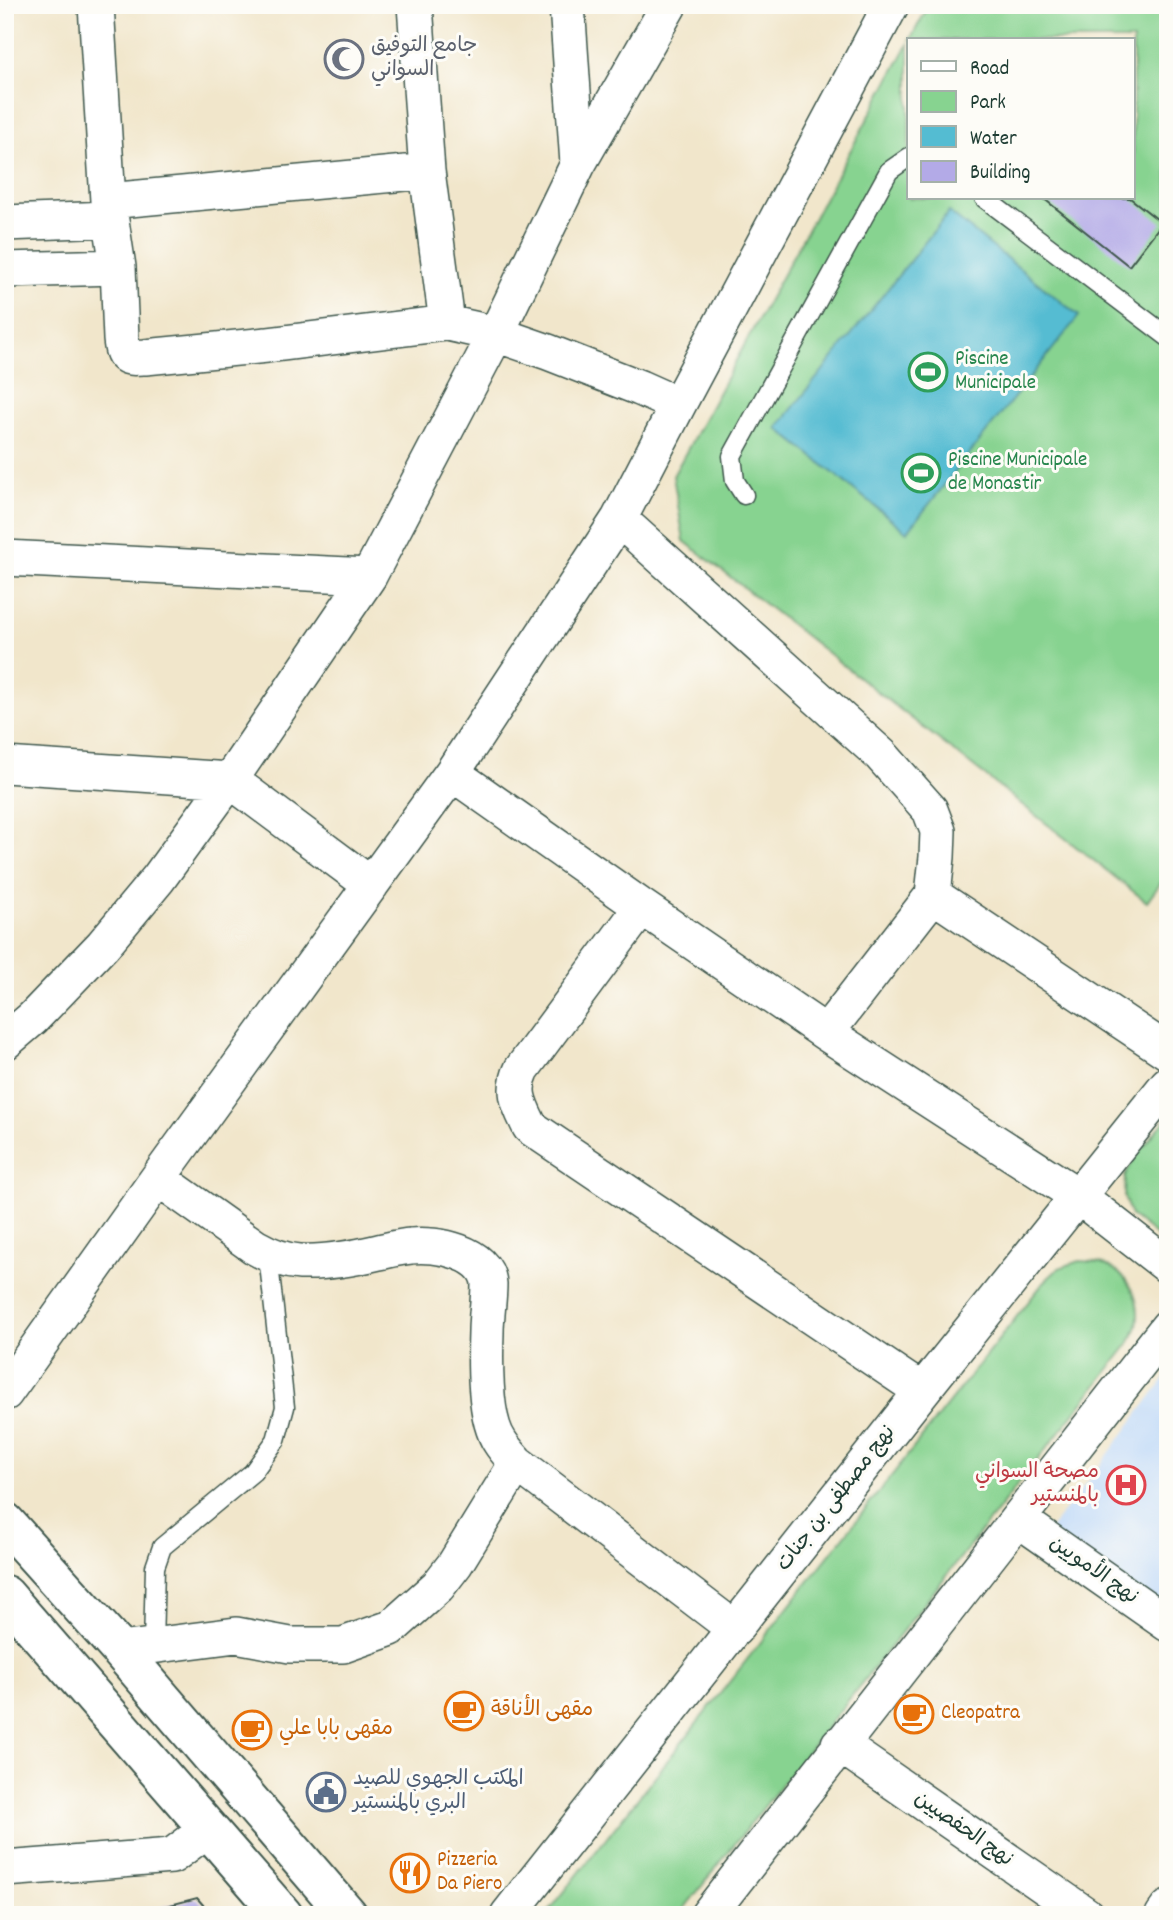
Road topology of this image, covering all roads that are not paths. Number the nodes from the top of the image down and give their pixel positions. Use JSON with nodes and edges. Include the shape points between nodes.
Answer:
{"nodes":[{"id":1,"x":96,"y":5,"type":"edge"},
{"id":2,"x":415,"y":5,"type":"edge"},
{"id":3,"x":566,"y":5,"type":"edge"},
{"id":4,"x":669,"y":5,"type":"edge"},
{"id":5,"x":891,"y":5,"type":"edge"},
{"id":6,"x":907,"y":158,"type":"edge"},
{"id":7,"x":578,"y":164,"type":"junction"},
{"id":8,"x":427,"y":171,"type":"junction"},
{"id":9,"x":987,"y":200,"type":"edge"},
{"id":10,"x":109,"y":210,"type":"junction"},
{"id":11,"x":5,"y":223,"type":"edge"},
{"id":12,"x":118,"y":267,"type":"junction"},
{"id":13,"x":5,"y":270,"type":"edge"},
{"id":14,"x":447,"y":323,"type":"junction"},
{"id":15,"x":496,"y":334,"type":"junction"},
{"id":16,"x":1168,"y":337,"type":"edge"},
{"id":17,"x":678,"y":405,"type":"junction"},
{"id":18,"x":744,"y":495,"type":"dead end"},
{"id":19,"x":619,"y":519,"type":"junction"},
{"id":20,"x":5,"y":558,"type":"edge"},
{"id":21,"x":369,"y":576,"type":"junction"},
{"id":22,"x":5,"y":765,"type":"edge"},
{"id":23,"x":452,"y":773,"type":"junction"},
{"id":24,"x":230,"y":780,"type":"junction"},
{"id":25,"x":371,"y":885,"type":"junction"},
{"id":26,"x":933,"y":895,"type":"junction"},
{"id":27,"x":642,"y":907,"type":"junction"},
{"id":28,"x":19,"y":1017,"type":"edge"},
{"id":29,"x":826,"y":1033,"type":"junction"},
{"id":30,"x":5,"y":1042,"type":"edge"},
{"id":31,"x":1168,"y":1052,"type":"edge"},
{"id":32,"x":1168,"y":1084,"type":"edge"},
{"id":33,"x":158,"y":1178,"type":"junction"},
{"id":34,"x":1079,"y":1196,"type":"junction"},
{"id":35,"x":268,"y":1255,"type":"junction"},
{"id":36,"x":1168,"y":1266,"type":"edge"},
{"id":37,"x":1168,"y":1327,"type":"edge"},
{"id":38,"x":922,"y":1391,"type":"junction"},
{"id":39,"x":5,"y":1393,"type":"edge"},
{"id":40,"x":517,"y":1463,"type":"junction"},
{"id":41,"x":1018,"y":1519,"type":"junction"},
{"id":42,"x":5,"y":1522,"type":"edge"},
{"id":43,"x":5,"y":1595,"type":"edge"},
{"id":44,"x":1168,"y":1624,"type":"edge"},
{"id":45,"x":735,"y":1629,"type":"junction"},
{"id":46,"x":136,"y":1648,"type":"junction"},
{"id":47,"x":839,"y":1744,"type":"junction"},
{"id":48,"x":208,"y":1829,"type":"junction"},
{"id":49,"x":5,"y":1869,"type":"edge"},
{"id":50,"x":1168,"y":1908,"type":"edge"},
{"id":51,"x":283,"y":1915,"type":"edge"},
{"id":52,"x":348,"y":1915,"type":"edge"},
{"id":53,"x":508,"y":1915,"type":"edge"},
{"id":54,"x":708,"y":1915,"type":"edge"},
{"id":55,"x":1086,"y":1915,"type":"edge"},
{"id":56,"x":1163,"y":1915,"type":"edge"}],
"edges":[{"from":1,"to":10,"type":"street"},
{"from":2,"to":8,"type":"street"},
{"from":3,"to":7,"type":"street"},
{"from":4,"to":7,"type":"street"},
{"from":5,"to":17,"type":"street"},
{"from":6,"to":18,"type":"lane","via":[[890,171],[732,456],[735,481]]},
{"from":7,"to":15,"type":"street"},
{"from":8,"to":10,"type":"street"},
{"from":8,"to":14,"type":"street"},
{"from":9,"to":16,"type":"lane"},
{"from":10,"to":11,"type":"street"},
{"from":10,"to":12,"type":"street"},
{"from":12,"to":13,"type":"street"},
{"from":12,"to":14,"type":"street","via":[[122,351],[129,358]]},
{"from":14,"to":15,"type":"street"},
{"from":15,"to":17,"type":"street"},
{"from":15,"to":21,"type":"street"},
{"from":17,"to":19,"type":"street"},
{"from":19,"to":23,"type":"street"},
{"from":19,"to":26,"type":"street","via":[[881,755],[930,810],[938,831]]},
{"from":20,"to":21,"type":"street"},
{"from":21,"to":24,"type":"street"},
{"from":22,"to":24,"type":"street"},
{"from":23,"to":25,"type":"street"},
{"from":23,"to":27,"type":"street"},
{"from":24,"to":25,"type":"street"},
{"from":24,"to":28,"type":"street","via":[[103,945]]},
{"from":25,"to":33,"type":"street"},
{"from":26,"to":29,"type":"street"},
{"from":26,"to":31,"type":"street"},
{"from":27,"to":29,"type":"street"},
{"from":27,"to":38,"type":"street","via":[[522,1069],[516,1098],[530,1127]]},
{"from":28,"to":30,"type":"street"},
{"from":29,"to":34,"type":"street"},
{"from":32,"to":34,"type":"street","name":"نهج مصطفى بن جنات"},
{"from":33,"to":35,"type":"street"},
{"from":33,"to":39,"type":"street"},
{"from":34,"to":36,"type":"street"},
{"from":34,"to":38,"type":"street","name":"نهج مصطفى بن جنات"},
{"from":35,"to":40,"type":"street","via":[[303,1262],[438,1246],[480,1264],[488,1276],[490,1417],[499,1441]]},
{"from":35,"to":46,"type":"lane","via":[[285,1407],[276,1440],[253,1472],[162,1547]]},
{"from":37,"to":41,"type":"street"},
{"from":38,"to":45,"type":"street","name":"نهج مصطفى بن جنات"},
{"from":40,"to":45,"type":"street"},
{"from":40,"to":46,"type":"street","via":[[455,1564],[438,1586],[391,1628],[343,1645],[290,1645],[236,1635]]},
{"from":41,"to":44,"type":"street","name":"نهج الأمويين"},
{"from":41,"to":47,"type":"street"},
{"from":42,"to":46,"type":"main road"},
{"from":43,"to":48,"type":"main road"},
{"from":45,"to":53,"type":"street","name":"نهج مصطفى بن جنات"},
{"from":46,"to":52,"type":"main road"},
{"from":47,"to":54,"type":"street"},
{"from":47,"to":55,"type":"street","name":"نهج الحفصيين"},
{"from":48,"to":49,"type":"street","via":[[172,1856]]},
{"from":48,"to":51,"type":"main road"},
{"from":50,"to":56,"type":"street"}]}
